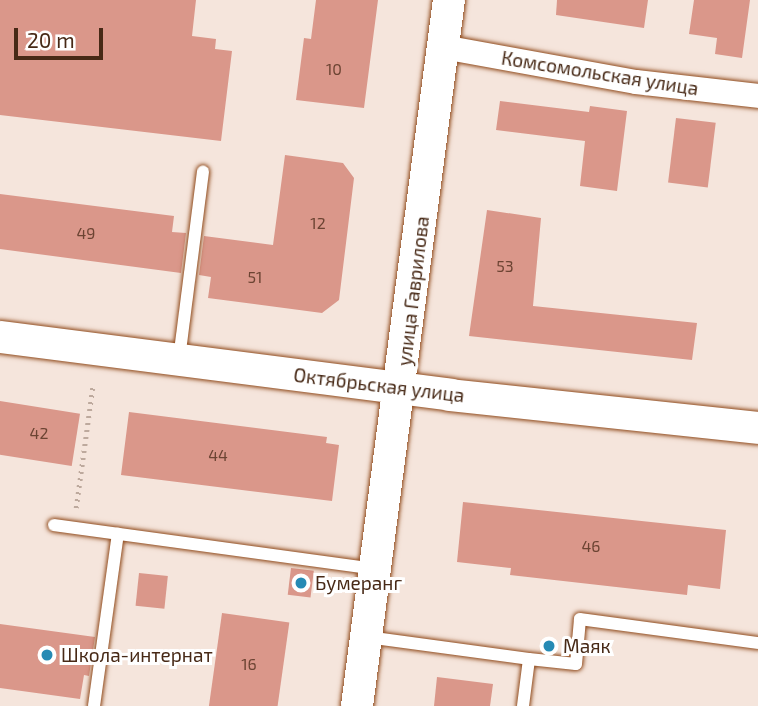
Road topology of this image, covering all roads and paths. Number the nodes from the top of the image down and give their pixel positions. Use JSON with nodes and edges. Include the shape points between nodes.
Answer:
{"nodes":[{"id":1,"x":449,"y":0,"type":"edge"},
{"id":2,"x":443,"y":47,"type":"junction"},
{"id":3,"x":758,"y":96,"type":"edge"},
{"id":4,"x":203,"y":172,"type":"dead end"},
{"id":5,"x":0,"y":337,"type":"edge"},
{"id":6,"x":178,"y":360,"type":"junction"},
{"id":7,"x":93,"y":384,"type":"dead end"},
{"id":8,"x":401,"y":388,"type":"junction"},
{"id":9,"x":758,"y":428,"type":"edge"},
{"id":10,"x":54,"y":525,"type":"dead end"},
{"id":11,"x":74,"y":528,"type":"junction"},
{"id":12,"x":118,"y":534,"type":"junction"},
{"id":13,"x":376,"y":569,"type":"junction"},
{"id":14,"x":367,"y":637,"type":"junction"},
{"id":15,"x":758,"y":643,"type":"edge"},
{"id":16,"x":529,"y":659,"type":"junction"},
{"id":17,"x":93,"y":706,"type":"edge"},
{"id":18,"x":357,"y":706,"type":"edge"},
{"id":19,"x":523,"y":706,"type":"edge"}],
"edges":[{"from":1,"to":2,"type":"street","name":"улица Гаврилова"},
{"from":2,"to":3,"type":"street","name":"Комсомольская улица","via":[[636,82]]},
{"from":2,"to":8,"type":"street","name":"улица Гаврилова"},
{"from":4,"to":6,"type":"lane"},
{"from":5,"to":6,"type":"street","name":"Октябрьская улица"},
{"from":6,"to":8,"type":"street","name":"Октябрьская улица"},
{"from":7,"to":11,"type":"path"},
{"from":8,"to":9,"type":"street","name":"Октябрьская улица"},
{"from":8,"to":13,"type":"street","name":"улица Гаврилова"},
{"from":10,"to":11,"type":"lane"},
{"from":11,"to":12,"type":"lane"},
{"from":12,"to":13,"type":"lane"},
{"from":12,"to":17,"type":"lane"},
{"from":13,"to":14,"type":"street","name":"улица Гаврилова"},
{"from":14,"to":16,"type":"lane"},
{"from":14,"to":18,"type":"street","name":"улица Гаврилова"},
{"from":15,"to":16,"type":"lane","via":[[580,619],[576,664]]},
{"from":16,"to":19,"type":"lane"}]}
